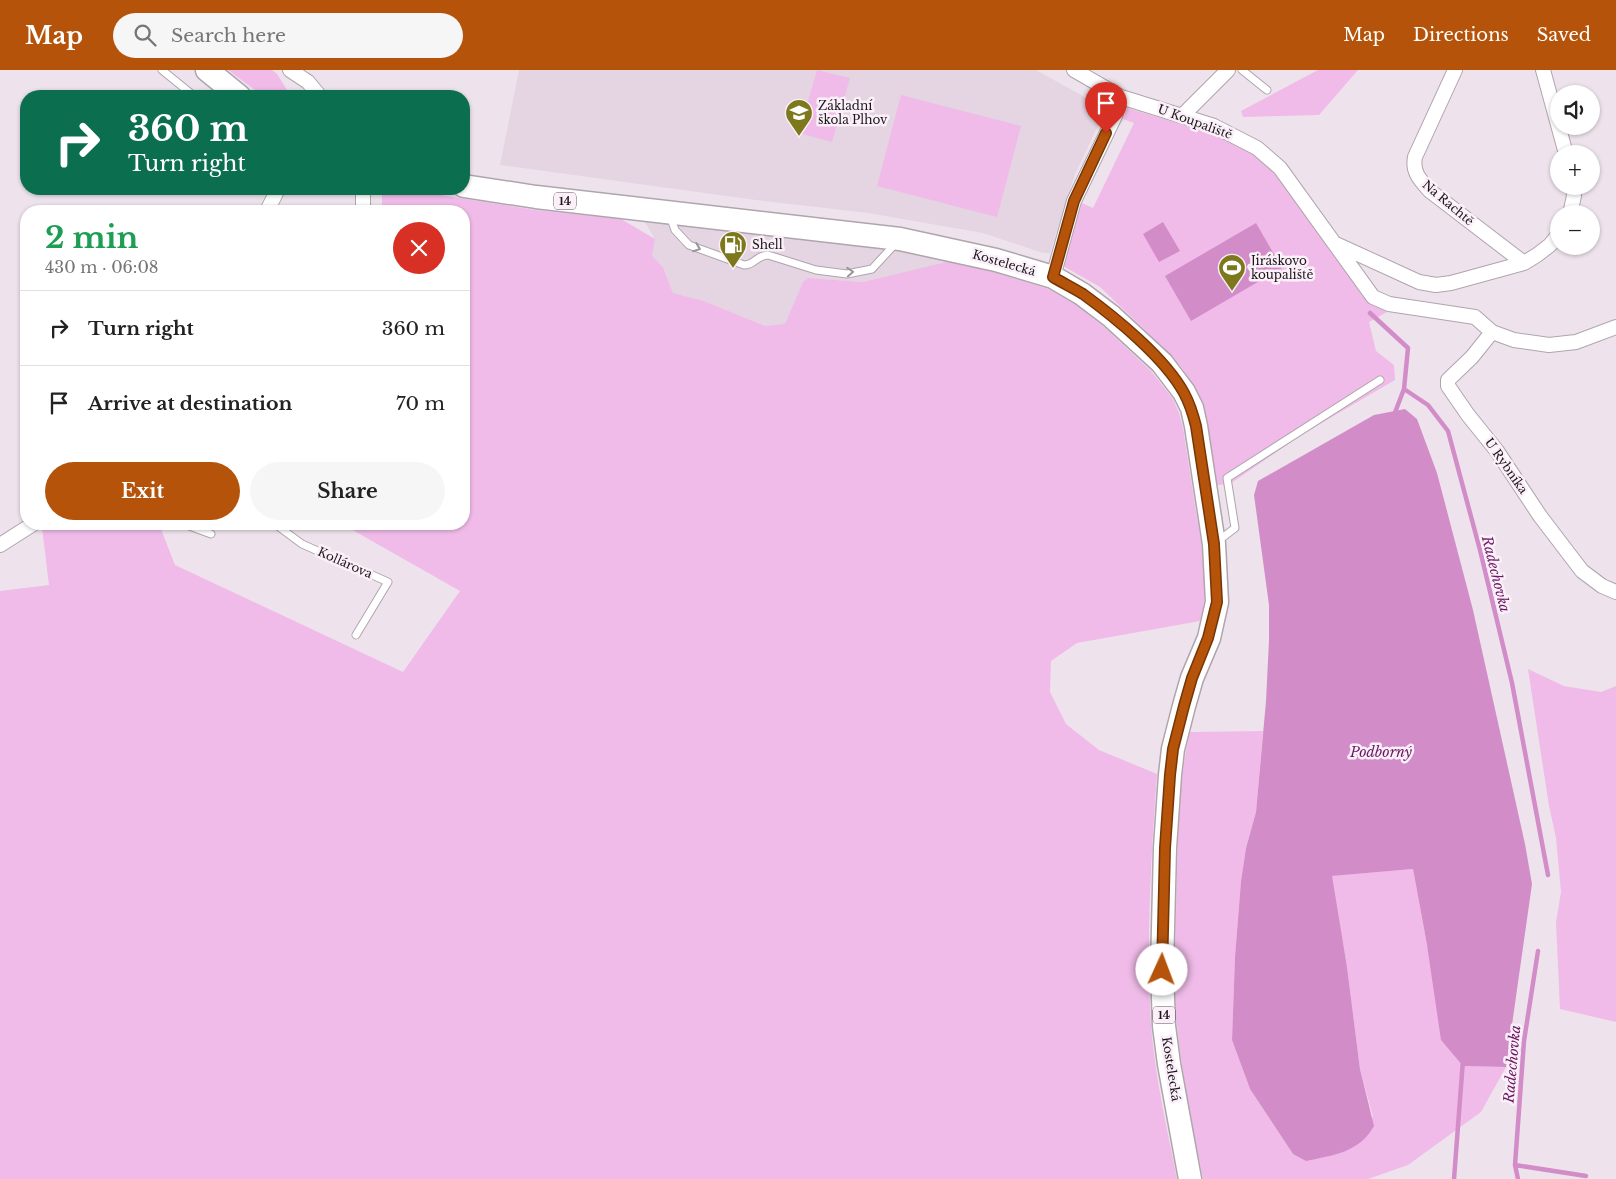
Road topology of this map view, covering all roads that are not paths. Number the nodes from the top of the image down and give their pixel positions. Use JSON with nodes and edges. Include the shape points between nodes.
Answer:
{"nodes":[{"id":1,"x":162,"y":70,"type":"edge"},
{"id":2,"x":207,"y":70,"type":"edge"},
{"id":3,"x":290,"y":70,"type":"edge"},
{"id":4,"x":1074,"y":70,"type":"edge"},
{"id":5,"x":1228,"y":70,"type":"edge"},
{"id":6,"x":1242,"y":70,"type":"edge"},
{"id":7,"x":1455,"y":70,"type":"edge"},
{"id":8,"x":1543,"y":70,"type":"edge"},
{"id":9,"x":187,"y":90,"type":"edge"},
{"id":10,"x":232,"y":90,"type":"edge"},
{"id":11,"x":315,"y":90,"type":"edge"},
{"id":12,"x":1267,"y":90,"type":"dead end"},
{"id":13,"x":1121,"y":97,"type":"junction"},
{"id":14,"x":1182,"y":116,"type":"junction"},
{"id":15,"x":1564,"y":145,"type":"edge"},
{"id":16,"x":470,"y":187,"type":"edge"},
{"id":17,"x":668,"y":211,"type":"junction"},
{"id":18,"x":900,"y":238,"type":"junction"},
{"id":19,"x":1336,"y":244,"type":"junction"},
{"id":20,"x":1550,"y":244,"type":"edge"},
{"id":21,"x":1524,"y":263,"type":"junction"},
{"id":22,"x":1053,"y":277,"type":"junction"},
{"id":23,"x":1616,"y":326,"type":"edge"},
{"id":24,"x":1492,"y":332,"type":"junction"},
{"id":25,"x":1380,"y":380,"type":"dead end"},
{"id":26,"x":24,"y":530,"type":"edge"},
{"id":27,"x":200,"y":530,"type":"edge"},
{"id":28,"x":284,"y":530,"type":"edge"},
{"id":29,"x":211,"y":534,"type":"dead end"},
{"id":30,"x":1214,"y":544,"type":"junction"},
{"id":31,"x":0,"y":545,"type":"edge"},
{"id":32,"x":1616,"y":592,"type":"edge"},
{"id":33,"x":356,"y":635,"type":"dead end"},
{"id":34,"x":1190,"y":1179,"type":"edge"}],
"edges":[{"from":1,"to":9,"type":"lane"},
{"from":2,"to":10,"type":"main road"},
{"from":3,"to":11,"type":"street"},
{"from":4,"to":13,"type":"street","name":"U Koupaliště"},
{"from":5,"to":14,"type":"street"},
{"from":6,"to":12,"type":"lane"},
{"from":7,"to":21,"type":"street","name":"Na Rachtě","via":[[1415,157],[1415,170],[1420,181],[1430,190]]},
{"from":8,"to":15,"type":"street"},
{"from":13,"to":14,"type":"street","name":"U Koupaliště"},
{"from":13,"to":22,"type":"street","via":[[1074,201]]},
{"from":14,"to":19,"type":"street","name":"U Koupaliště","via":[[1214,126],[1257,148],[1280,168]]},
{"from":16,"to":17,"type":"main road","name":"Kostelecká","number":"14","via":[[536,198]]},
{"from":17,"to":18,"type":"main road","name":"Kostelecká","number":"14"},
{"from":17,"to":18,"type":"lane","one_way":true,"via":[[675,230],[689,245],[744,265],[768,255],[816,270],[847,274],[872,269]]},
{"from":18,"to":22,"type":"main road","name":"Kostelecká","number":"14"},
{"from":19,"to":21,"type":"street","via":[[1419,282],[1436,285],[1451,284]]},
{"from":19,"to":24,"type":"street","name":"U Koupaliště","via":[[1373,296],[1389,304],[1475,316]]},
{"from":20,"to":21,"type":"street"},
{"from":22,"to":30,"type":"main road","name":"Kostelecká","number":"14","via":[[1082,294],[1139,340],[1184,392],[1196,426]]},
{"from":23,"to":24,"type":"street","via":[[1576,342],[1549,345],[1514,340]]},
{"from":24,"to":32,"type":"street","name":"U Rybníka","via":[[1448,380],[1448,386],[1582,571]]},
{"from":25,"to":30,"type":"lane","via":[[1227,478],[1235,528]]},
{"from":26,"to":31,"type":"street"},
{"from":27,"to":29,"type":"lane"},
{"from":28,"to":33,"type":"lane","name":"Kollárova","via":[[302,544],[388,582]]},
{"from":30,"to":34,"type":"main road","name":"Kostelecká","number":"14","via":[[1218,585],[1216,614],[1192,678],[1173,749],[1165,848],[1164,1026]]}]}
